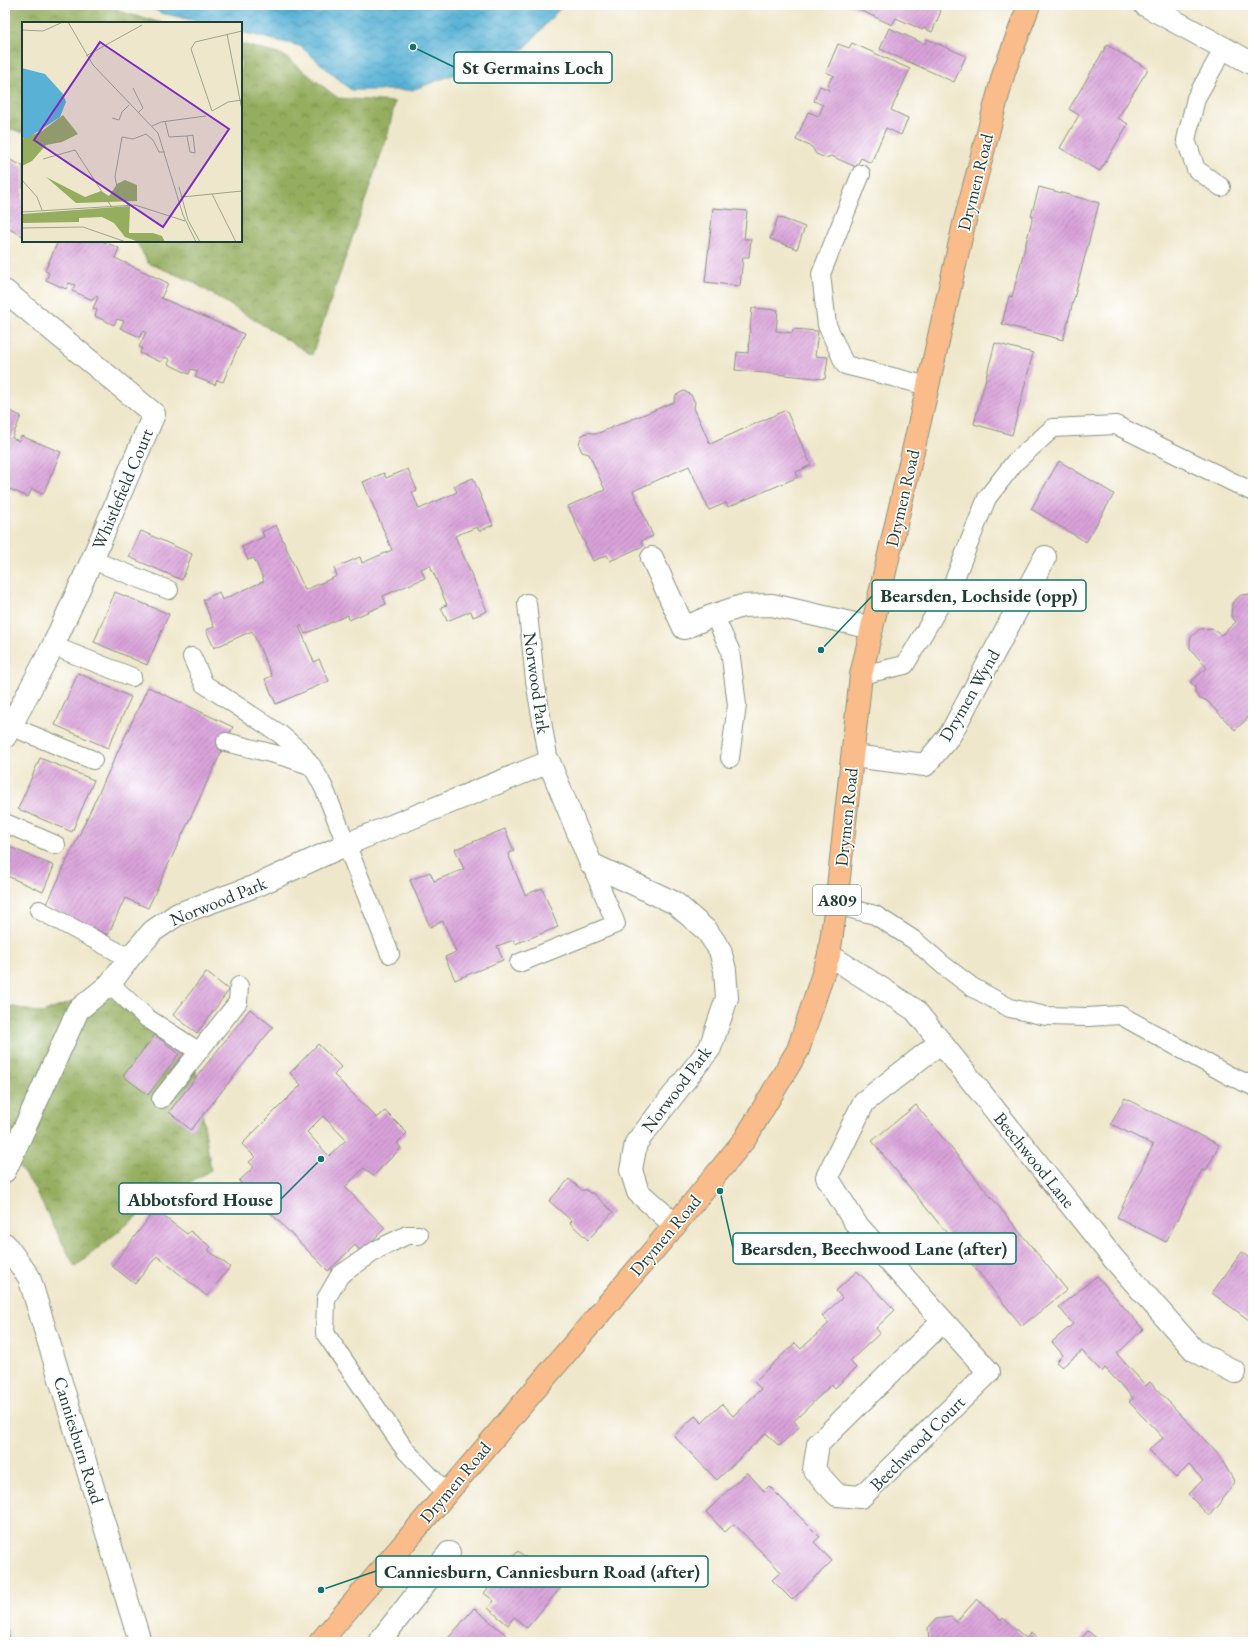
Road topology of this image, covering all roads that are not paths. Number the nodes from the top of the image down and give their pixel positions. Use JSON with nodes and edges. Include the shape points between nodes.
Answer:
{"nodes":[{"id":1,"x":1029,"y":5,"type":"edge"},
{"id":2,"x":1145,"y":5,"type":"edge"},
{"id":3,"x":1224,"y":48,"type":"junction"},
{"id":4,"x":1253,"y":64,"type":"edge"},
{"id":5,"x":861,"y":174,"type":"dead end"},
{"id":6,"x":1221,"y":187,"type":"dead end"},
{"id":7,"x":5,"y":291,"type":"edge"},
{"id":8,"x":928,"y":386,"type":"junction"},
{"id":9,"x":1253,"y":492,"type":"edge"},
{"id":10,"x":1045,"y":557,"type":"dead end"},
{"id":11,"x":652,"y":558,"type":"dead end"},
{"id":12,"x":92,"y":560,"type":"junction"},
{"id":13,"x":169,"y":590,"type":"dead end"},
{"id":14,"x":527,"y":603,"type":"dead end"},
{"id":15,"x":714,"y":615,"type":"junction"},
{"id":16,"x":872,"y":628,"type":"junction"},
{"id":17,"x":53,"y":646,"type":"junction"},
{"id":18,"x":192,"y":657,"type":"dead end"},
{"id":19,"x":861,"y":675,"type":"junction"},
{"id":20,"x":132,"y":677,"type":"dead end"},
{"id":21,"x":8,"y":732,"type":"edge"},
{"id":22,"x":226,"y":742,"type":"dead end"},
{"id":23,"x":852,"y":756,"type":"junction"},
{"id":24,"x":730,"y":758,"type":"dead end"},
{"id":25,"x":93,"y":760,"type":"dead end"},
{"id":26,"x":549,"y":762,"type":"junction"},
{"id":27,"x":312,"y":766,"type":"junction"},
{"id":28,"x":5,"y":823,"type":"edge"},
{"id":29,"x":346,"y":844,"type":"junction"},
{"id":30,"x":56,"y":845,"type":"dead end"},
{"id":31,"x":591,"y":864,"type":"junction"},
{"id":32,"x":836,"y":905,"type":"junction"},
{"id":33,"x":39,"y":910,"type":"dead end"},
{"id":34,"x":390,"y":954,"type":"dead end"},
{"id":35,"x":829,"y":955,"type":"junction"},
{"id":36,"x":129,"y":958,"type":"junction"},
{"id":37,"x":519,"y":963,"type":"dead end"},
{"id":38,"x":110,"y":984,"type":"junction"},
{"id":39,"x":239,"y":986,"type":"dead end"},
{"id":40,"x":941,"y":1042,"type":"junction"},
{"id":41,"x":198,"y":1051,"type":"junction"},
{"id":42,"x":1253,"y":1086,"type":"edge"},
{"id":43,"x":161,"y":1099,"type":"dead end"},
{"id":44,"x":5,"y":1171,"type":"edge"},
{"id":45,"x":675,"y":1225,"type":"junction"},
{"id":46,"x":419,"y":1235,"type":"dead end"},
{"id":47,"x":5,"y":1244,"type":"edge"},
{"id":48,"x":943,"y":1321,"type":"junction"},
{"id":49,"x":1235,"y":1372,"type":"dead end"},
{"id":50,"x":446,"y":1493,"type":"junction"},
{"id":51,"x":449,"y":1553,"type":"dead end"},
{"id":52,"x":140,"y":1642,"type":"edge"},
{"id":53,"x":320,"y":1642,"type":"edge"},
{"id":54,"x":380,"y":1642,"type":"edge"}],
"edges":[{"from":1,"to":8,"type":"main road","name":"Drymen Road","number":"A809","via":[[1004,72],[964,224]]},
{"from":2,"to":3,"type":"street"},
{"from":3,"to":4,"type":"street"},
{"from":3,"to":6,"type":"lane","via":[[1196,98],[1186,140],[1196,169]]},
{"from":5,"to":8,"type":"lane","via":[[820,274],[827,325],[845,365]]},
{"from":7,"to":12,"type":"street","name":"Whistlefield Court","via":[[154,414]]},
{"from":8,"to":16,"type":"main road","name":"Drymen Road","number":"A809"},
{"from":9,"to":19,"type":"lane","via":[[1116,425],[1053,428],[1015,462],[987,498],[953,583],[905,665]]},
{"from":10,"to":23,"type":"street","name":"Drymen Wynd","via":[[950,735],[925,766]]},
{"from":11,"to":15,"type":"street","via":[[684,628]]},
{"from":12,"to":13,"type":"lane"},
{"from":12,"to":17,"type":"street","name":"Whistlefield Court"},
{"from":14,"to":26,"type":"lane","name":"Norwood Park","via":[[535,682]]},
{"from":15,"to":16,"type":"street","via":[[742,606],[772,604]]},
{"from":15,"to":24,"type":"lane","via":[[730,650],[737,705]]},
{"from":16,"to":19,"type":"main road","name":"Drymen Road","number":"A809"},
{"from":17,"to":20,"type":"lane"},
{"from":17,"to":21,"type":"street","name":"Whistlefield Court"},
{"from":18,"to":27,"type":"lane","via":[[204,684],[280,734],[301,752]]},
{"from":19,"to":23,"type":"main road","name":"Drymen Road","number":"A809"},
{"from":21,"to":25,"type":"lane"},
{"from":22,"to":27,"type":"lane"},
{"from":23,"to":32,"type":"main road","name":"Drymen Road","number":"A809"},
{"from":26,"to":29,"type":"street","name":"Norwood Park"},
{"from":26,"to":31,"type":"street","name":"Norwood Park"},
{"from":27,"to":29,"type":"lane","via":[[324,788]]},
{"from":28,"to":30,"type":"lane"},
{"from":29,"to":34,"type":"lane"},
{"from":29,"to":36,"type":"street","name":"Norwood Park","via":[[258,885],[178,914],[152,931]]},
{"from":31,"to":37,"type":"lane","name":"Norwood Park","via":[[616,924]]},
{"from":31,"to":45,"type":"street","name":"Norwood Park","via":[[675,903],[707,931],[722,957],[727,998],[710,1048],[636,1142],[631,1170],[638,1192]]},
{"from":32,"to":35,"type":"main road","name":"Drymen Road","number":"A809"},
{"from":32,"to":42,"type":"lane","via":[[875,916],[914,940],[972,987],[1010,1008],[1046,1016],[1120,1015],[1230,1076]]},
{"from":33,"to":36,"type":"lane","via":[[86,930]]},
{"from":35,"to":40,"type":"street","name":"Beechwood Lane","via":[[915,1010]]},
{"from":35,"to":45,"type":"main road","name":"Drymen Road","number":"A809","via":[[798,1050],[745,1139]]},
{"from":36,"to":38,"type":"street","name":"Norwood Park"},
{"from":38,"to":41,"type":"lane","via":[[147,1018]]},
{"from":38,"to":44,"type":"street","name":"Norwood Park","via":[[78,1010]]},
{"from":39,"to":41,"type":"lane","via":[[238,1002]]},
{"from":40,"to":48,"type":"street","name":"Beechwood Court","via":[[864,1102],[827,1177],[856,1224]]},
{"from":40,"to":49,"type":"street","name":"Beechwood Lane","via":[[1113,1258],[1194,1350]]},
{"from":41,"to":43,"type":"lane"},
{"from":45,"to":50,"type":"main road","name":"Drymen Road","number":"A809"},
{"from":46,"to":50,"type":"lane","via":[[406,1234],[378,1249],[340,1275],[326,1299],[325,1333],[406,1451]]},
{"from":47,"to":52,"type":"street","name":"Canniesburn Road","via":[[29,1277]]},
{"from":48,"to":48,"type":"street","name":"Beechwood Court","via":[[989,1372],[862,1497],[837,1495],[814,1470],[818,1444]]},
{"from":50,"to":53,"type":"main road","name":"Drymen Road","number":"A809"},
{"from":51,"to":54,"type":"street"}]}
